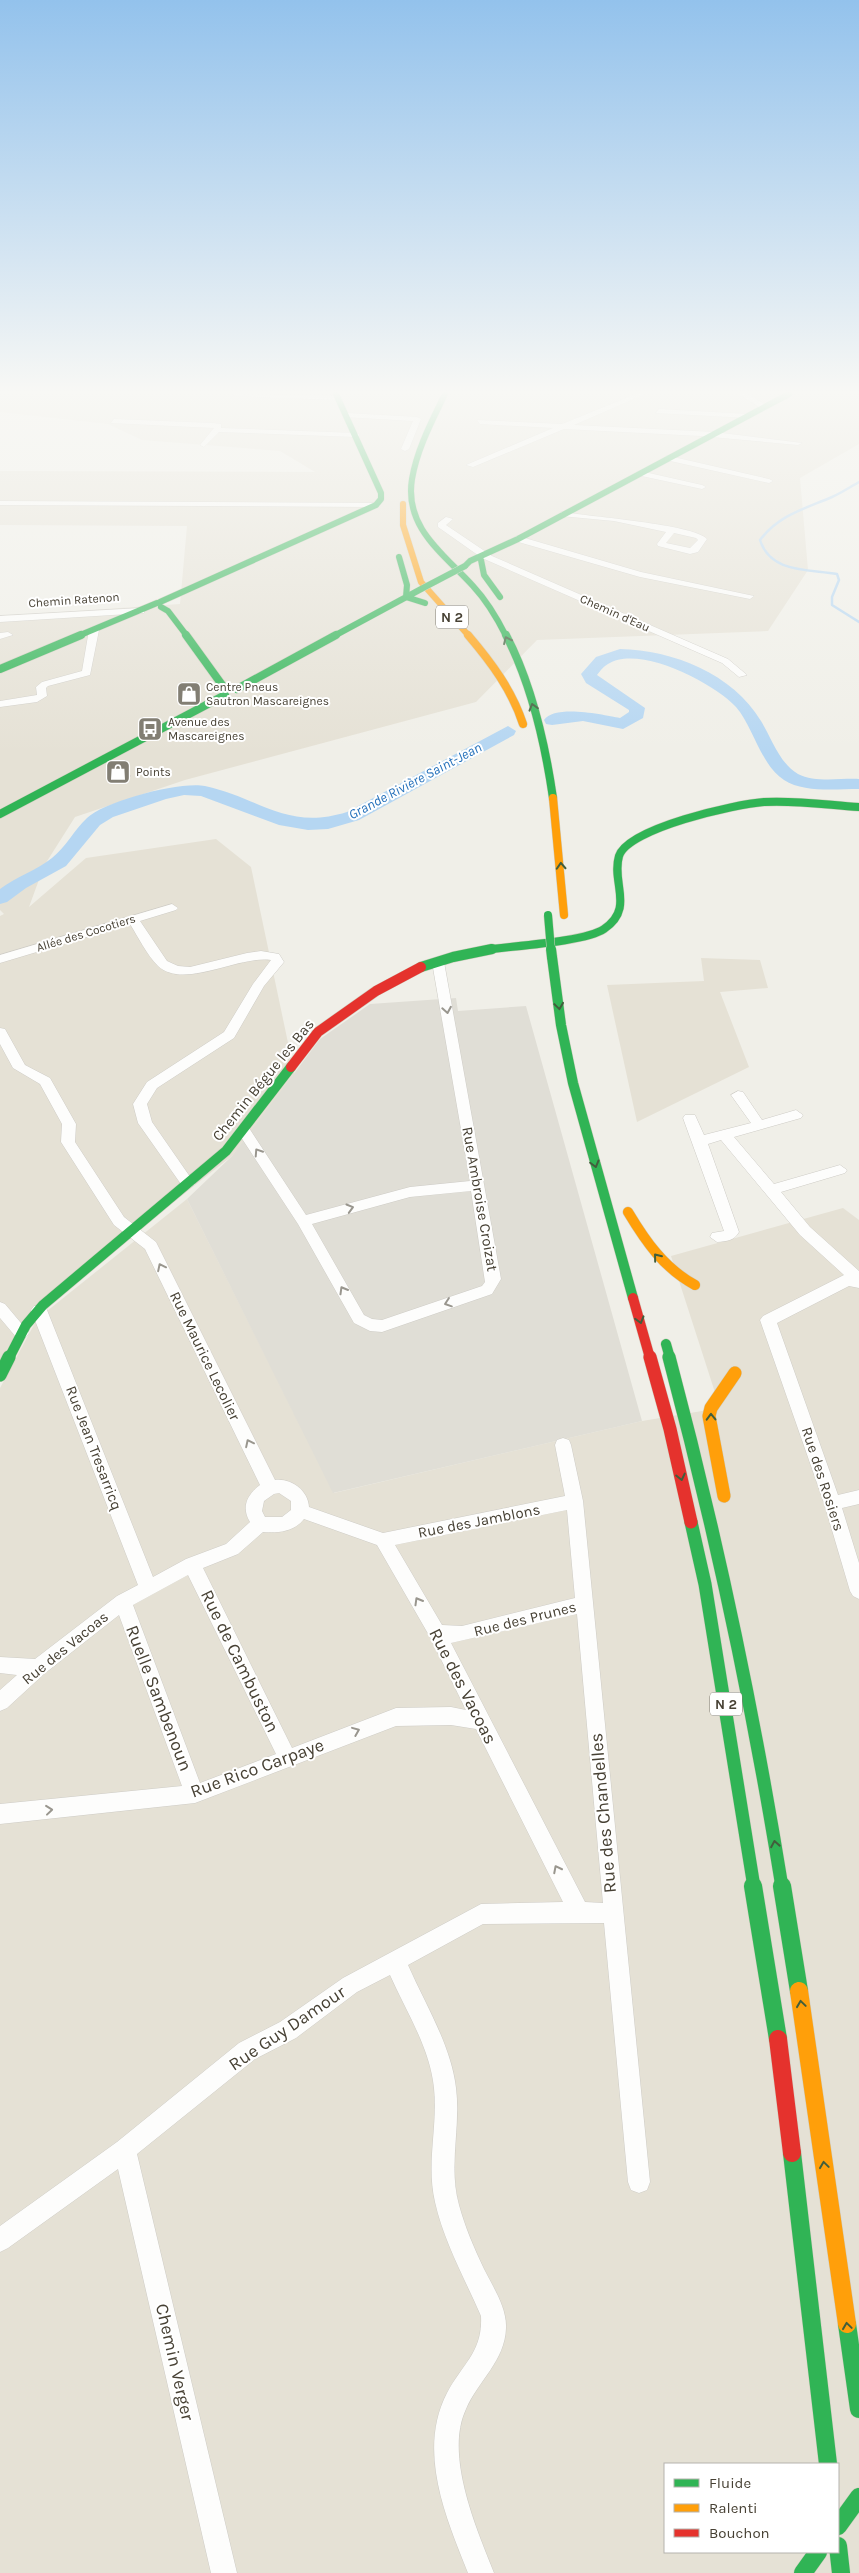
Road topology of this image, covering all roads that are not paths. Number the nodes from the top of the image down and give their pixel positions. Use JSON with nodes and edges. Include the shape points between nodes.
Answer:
{"nodes":[{"id":1,"x":360,"y":514,"type":"edge"},
{"id":2,"x":394,"y":514,"type":"edge"},
{"id":3,"x":403,"y":514,"type":"edge"},
{"id":4,"x":414,"y":514,"type":"edge"},
{"id":5,"x":426,"y":514,"type":"edge"},
{"id":6,"x":564,"y":514,"type":"joint"},
{"id":7,"x":449,"y":519,"type":"dead end"},
{"id":8,"x":672,"y":530,"type":"dead end"},
{"id":9,"x":518,"y":539,"type":"junction"},
{"id":10,"x":476,"y":558,"type":"junction"},
{"id":11,"x":407,"y":585,"type":"junction"},
{"id":12,"x":421,"y":589,"type":"junction"},
{"id":13,"x":750,"y":596,"type":"dead end"},
{"id":14,"x":406,"y":597,"type":"junction"},
{"id":15,"x":424,"y":603,"type":"junction"},
{"id":16,"x":161,"y":605,"type":"junction"},
{"id":17,"x":507,"y":610,"type":"dead end"},
{"id":18,"x":0,"y":620,"type":"edge"},
{"id":19,"x":94,"y":630,"type":"junction"},
{"id":20,"x":517,"y":630,"type":"dead end"},
{"id":21,"x":0,"y":669,"type":"edge"},
{"id":22,"x":742,"y":675,"type":"dead end"},
{"id":23,"x":527,"y":685,"type":"junction"},
{"id":24,"x":225,"y":692,"type":"junction"},
{"id":25,"x":0,"y":704,"type":"edge"},
{"id":26,"x":536,"y":767,"type":"dead end"},
{"id":27,"x":859,"y":807,"type":"edge"},
{"id":28,"x":0,"y":814,"type":"edge"},
{"id":29,"x":545,"y":846,"type":"dead end"},
{"id":30,"x":172,"y":908,"type":"dead end"},
{"id":31,"x":548,"y":910,"type":"dead end"},
{"id":32,"x":132,"y":918,"type":"junction"},
{"id":33,"x":567,"y":948,"type":"dead end"},
{"id":34,"x":0,"y":959,"type":"edge"},
{"id":35,"x":438,"y":962,"type":"junction"},
{"id":36,"x":0,"y":1032,"type":"edge"},
{"id":37,"x":738,"y":1095,"type":"dead end"},
{"id":38,"x":796,"y":1115,"type":"dead end"},
{"id":39,"x":690,"y":1118,"type":"dead end"},
{"id":40,"x":759,"y":1125,"type":"junction"},
{"id":41,"x":244,"y":1131,"type":"junction"},
{"id":42,"x":725,"y":1135,"type":"junction"},
{"id":43,"x":700,"y":1142,"type":"junction"},
{"id":44,"x":840,"y":1170,"type":"dead end"},
{"id":45,"x":188,"y":1184,"type":"junction"},
{"id":46,"x":479,"y":1185,"type":"junction"},
{"id":47,"x":771,"y":1190,"type":"junction"},
{"id":48,"x":303,"y":1221,"type":"junction"},
{"id":49,"x":131,"y":1232,"type":"junction"},
{"id":50,"x":717,"y":1237,"type":"dead end"},
{"id":51,"x":639,"y":1250,"type":"dead end"},
{"id":52,"x":859,"y":1281,"type":"edge"},
{"id":53,"x":695,"y":1285,"type":"dead end"},
{"id":54,"x":0,"y":1308,"type":"edge"},
{"id":55,"x":39,"y":1310,"type":"junction"},
{"id":56,"x":21,"y":1333,"type":"junction"},
{"id":57,"x":663,"y":1335,"type":"dead end"},
{"id":58,"x":735,"y":1373,"type":"dead end"},
{"id":59,"x":0,"y":1375,"type":"edge"},
{"id":60,"x":563,"y":1445,"type":"dead end"},
{"id":61,"x":270,"y":1487,"type":"junction"},
{"id":62,"x":859,"y":1497,"type":"edge"},
{"id":63,"x":575,"y":1501,"type":"junction"},
{"id":64,"x":832,"y":1503,"type":"junction"},
{"id":65,"x":300,"y":1511,"type":"junction"},
{"id":66,"x":726,"y":1511,"type":"dead end"},
{"id":67,"x":260,"y":1524,"type":"junction"},
{"id":68,"x":383,"y":1540,"type":"junction"},
{"id":69,"x":192,"y":1564,"type":"junction"},
{"id":70,"x":148,"y":1587,"type":"junction"},
{"id":71,"x":859,"y":1591,"type":"edge"},
{"id":72,"x":123,"y":1602,"type":"junction"},
{"id":73,"x":584,"y":1604,"type":"junction"},
{"id":74,"x":741,"y":1605,"type":"dead end"},
{"id":75,"x":436,"y":1631,"type":"junction"},
{"id":76,"x":737,"y":1638,"type":"junction"},
{"id":77,"x":0,"y":1665,"type":"edge"},
{"id":78,"x":38,"y":1668,"type":"junction"},
{"id":79,"x":0,"y":1702,"type":"edge"},
{"id":80,"x":481,"y":1721,"type":"junction"},
{"id":81,"x":288,"y":1759,"type":"junction"},
{"id":82,"x":195,"y":1794,"type":"junction"},
{"id":83,"x":0,"y":1814,"type":"edge"},
{"id":84,"x":579,"y":1912,"type":"junction"},
{"id":85,"x":612,"y":1913,"type":"junction"},
{"id":86,"x":395,"y":1961,"type":"junction"},
{"id":87,"x":125,"y":2150,"type":"junction"},
{"id":88,"x":639,"y":2182,"type":"dead end"},
{"id":89,"x":0,"y":2240,"type":"edge"},
{"id":90,"x":859,"y":2409,"type":"edge"},
{"id":91,"x":828,"y":2463,"type":"edge"},
{"id":92,"x":859,"y":2497,"type":"edge"},
{"id":93,"x":839,"y":2525,"type":"edge"},
{"id":94,"x":817,"y":2553,"type":"edge"},
{"id":95,"x":839,"y":2553,"type":"edge"},
{"id":96,"x":224,"y":2573,"type":"edge"},
{"id":97,"x":482,"y":2573,"type":"edge"},
{"id":98,"x":803,"y":2573,"type":"edge"},
{"id":99,"x":841,"y":2573,"type":"edge"}],
"edges":[{"from":1,"to":16,"type":"main road"},
{"from":2,"to":11,"type":"main road","via":[[393,530]]},
{"from":3,"to":15,"type":"main road","number":"N 2","via":[[421,582],[492,663],[518,708],[524,732],[482,664]]},
{"from":23,"to":4,"type":"main road","number":"N 2","one_way":true,"via":[[488,604],[436,546]]},
{"from":5,"to":10,"type":"main road","via":[[436,531]]},
{"from":6,"to":8,"type":"street","via":[[579,518],[605,517]]},
{"from":6,"to":9,"type":"main road"},
{"from":7,"to":10,"type":"street","name":"Chemin d'Eau","via":[[441,524],[470,548]]},
{"from":9,"to":10,"type":"main road"},
{"from":9,"to":13,"type":"street","via":[[640,574]]},
{"from":10,"to":12,"type":"main road","bridge":true},
{"from":10,"to":17,"type":"main road","via":[[472,566],[484,575]]},
{"from":10,"to":22,"type":"street","name":"Chemin d'Eau","via":[[699,649],[725,661]]},
{"from":11,"to":12,"type":"main road"},
{"from":11,"to":14,"type":"main road"},
{"from":12,"to":14,"type":"main road"},
{"from":12,"to":15,"type":"main road","via":[[419,596]]},
{"from":14,"to":15,"type":"main road"},
{"from":14,"to":24,"type":"main road","via":[[237,689]]},
{"from":16,"to":18,"type":"street","name":"Chemin Ratenon"},
{"from":16,"to":19,"type":"main road"},
{"from":16,"to":24,"type":"main road"},
{"from":19,"to":21,"type":"main road"},
{"from":19,"to":25,"type":"street","via":[[87,672],[44,684],[42,696],[36,699]]},
{"from":20,"to":23,"type":"main road","via":[[528,671]]},
{"from":33,"to":23,"type":"main road","number":"N 2","one_way":true,"via":[[556,800],[549,760]]},
{"from":24,"to":28,"type":"main road"},
{"from":26,"to":29,"type":"main road"},
{"from":27,"to":35,"type":"main road","name":"Chemin Bégue les Bas","via":[[766,802],[648,831],[634,838],[619,852],[620,906],[616,919],[608,928],[596,933]]},
{"from":30,"to":32,"type":"street","name":"Allée des Cocotiers"},
{"from":31,"to":91,"type":"main road","number":"N 2","one_way":true,"bridge":true,"via":[[561,1025],[573,1083],[670,1429],[706,1584],[778,2036]]},
{"from":32,"to":34,"type":"street","name":"Allée des Cocotiers"},
{"from":32,"to":45,"type":"street","via":[[163,964],[170,969],[189,971],[259,956],[275,957],[278,962],[259,984],[229,1035],[152,1084],[140,1104],[144,1123]]},
{"from":35,"to":41,"type":"main road","name":"Chemin Bégue les Bas","via":[[397,979],[318,1032]]},
{"from":35,"to":46,"type":"street","name":"Rue Ambroise Croizat","one_way":true},
{"from":36,"to":49,"type":"street","name":"Rue Maurice Lecolier","via":[[20,1068],[45,1081],[69,1124],[68,1142],[119,1221]]},
{"from":37,"to":40,"type":"street"},
{"from":38,"to":40,"type":"street"},
{"from":39,"to":43,"type":"street"},
{"from":40,"to":42,"type":"street"},
{"from":41,"to":45,"type":"main road","name":"Chemin Bégue les Bas","via":[[226,1152]]},
{"from":48,"to":41,"type":"street","name":"Rue Ambroise Croizat","one_way":true},
{"from":42,"to":43,"type":"street","via":[[717,1134]]},
{"from":42,"to":47,"type":"street"},
{"from":43,"to":50,"type":"street","via":[[732,1232],[728,1236]]},
{"from":44,"to":47,"type":"street"},
{"from":45,"to":49,"type":"main road","name":"Chemin Bégue les Bas"},
{"from":48,"to":46,"type":"street","one_way":true,"via":[[410,1192]]},
{"from":46,"to":48,"type":"street","name":"Rue Ambroise Croizat","one_way":true,"via":[[494,1279],[492,1285],[487,1290],[382,1326],[373,1326],[360,1319]]},
{"from":47,"to":52,"type":"street","via":[[804,1231]]},
{"from":49,"to":55,"type":"main road","name":"Chemin Bégue les Bas"},
{"from":61,"to":49,"type":"street","name":"Rue Maurice Lecolier","one_way":true,"via":[[151,1246]]},
{"from":53,"to":51,"type":"main road","one_way":true,"via":[[683,1281],[656,1256],[626,1208]]},
{"from":52,"to":64,"type":"street","name":"Rue des Rosiers","via":[[847,1280],[768,1320]]},
{"from":54,"to":56,"type":"street"},
{"from":55,"to":56,"type":"main road","name":"Chemin Bégue les Bas"},
{"from":55,"to":70,"type":"street","name":"Rue Jean Tresarricq"},
{"from":56,"to":59,"type":"main road","name":"Chemin Bégue les Bas"},
{"from":57,"to":76,"type":"main road","number":"N 2","via":[[707,1500]]},
{"from":66,"to":58,"type":"main road","one_way":true,"via":[[709,1416]]},
{"from":60,"to":63,"type":"street","name":"Rue des Chandelles"},
{"from":61,"to":65,"type":"street","via":[[280,1486],[297,1494],[301,1502]]},
{"from":61,"to":67,"type":"street","via":[[256,1497],[252,1505]]},
{"from":62,"to":64,"type":"street"},
{"from":63,"to":68,"type":"street","name":"Rue des Jamblons"},
{"from":63,"to":73,"type":"street","name":"Rue des Chandelles"},
{"from":64,"to":71,"type":"street","name":"Rue des Rosiers"},
{"from":65,"to":67,"type":"street","via":[[290,1523],[281,1526]]},
{"from":65,"to":68,"type":"street"},
{"from":67,"to":69,"type":"street","name":"Rue des Vacoas","via":[[232,1549]]},
{"from":75,"to":68,"type":"street","name":"Rue des Vacoas","one_way":true},
{"from":69,"to":70,"type":"street","name":"Rue des Vacoas"},
{"from":69,"to":81,"type":"street","name":"Rue de Cambuston"},
{"from":70,"to":72,"type":"street","name":"Rue des Vacoas"},
{"from":72,"to":78,"type":"street","name":"Rue des Vacoas"},
{"from":72,"to":82,"type":"street","name":"Ruelle Sambenoun"},
{"from":73,"to":75,"type":"street","name":"Rue des Prunes","via":[[462,1634]]},
{"from":73,"to":85,"type":"street","name":"Rue des Chandelles"},
{"from":74,"to":76,"type":"main road"},
{"from":75,"to":80,"type":"street","name":"Rue des Vacoas"},
{"from":90,"to":76,"type":"main road","number":"N 2","one_way":true,"via":[[793,1948]]},
{"from":77,"to":78,"type":"street"},
{"from":78,"to":79,"type":"street","name":"Rue des Vacoas"},
{"from":81,"to":80,"type":"street","name":"Rue Rico Carpaye","one_way":true,"via":[[396,1717],[452,1716]]},
{"from":84,"to":80,"type":"street","name":"Rue des Vacoas","one_way":true},
{"from":81,"to":82,"type":"street","name":"Rue Rico Carpaye"},
{"from":83,"to":82,"type":"street","name":"Rue Rico Carpaye","one_way":true},
{"from":84,"to":85,"type":"street","name":"Rue Guy Damour"},
{"from":84,"to":86,"type":"street","name":"Rue Guy Damour","via":[[481,1914]]},
{"from":85,"to":88,"type":"street","name":"Rue des Chandelles"},
{"from":86,"to":87,"type":"street","name":"Rue Guy Damour","via":[[350,1985],[288,2030],[247,2052]]},
{"from":86,"to":97,"type":"street","via":[[443,2078],[446,2099],[442,2165],[446,2195],[454,2224],[493,2315],[495,2327],[484,2364],[455,2404],[446,2451],[457,2511]]},
{"from":87,"to":89,"type":"street","name":"Rue Guy Damour"},
{"from":87,"to":96,"type":"street","name":"Chemin Verger"},
{"from":92,"to":93,"type":"main road"},
{"from":94,"to":98,"type":"main road"},
{"from":95,"to":99,"type":"main road"}]}
